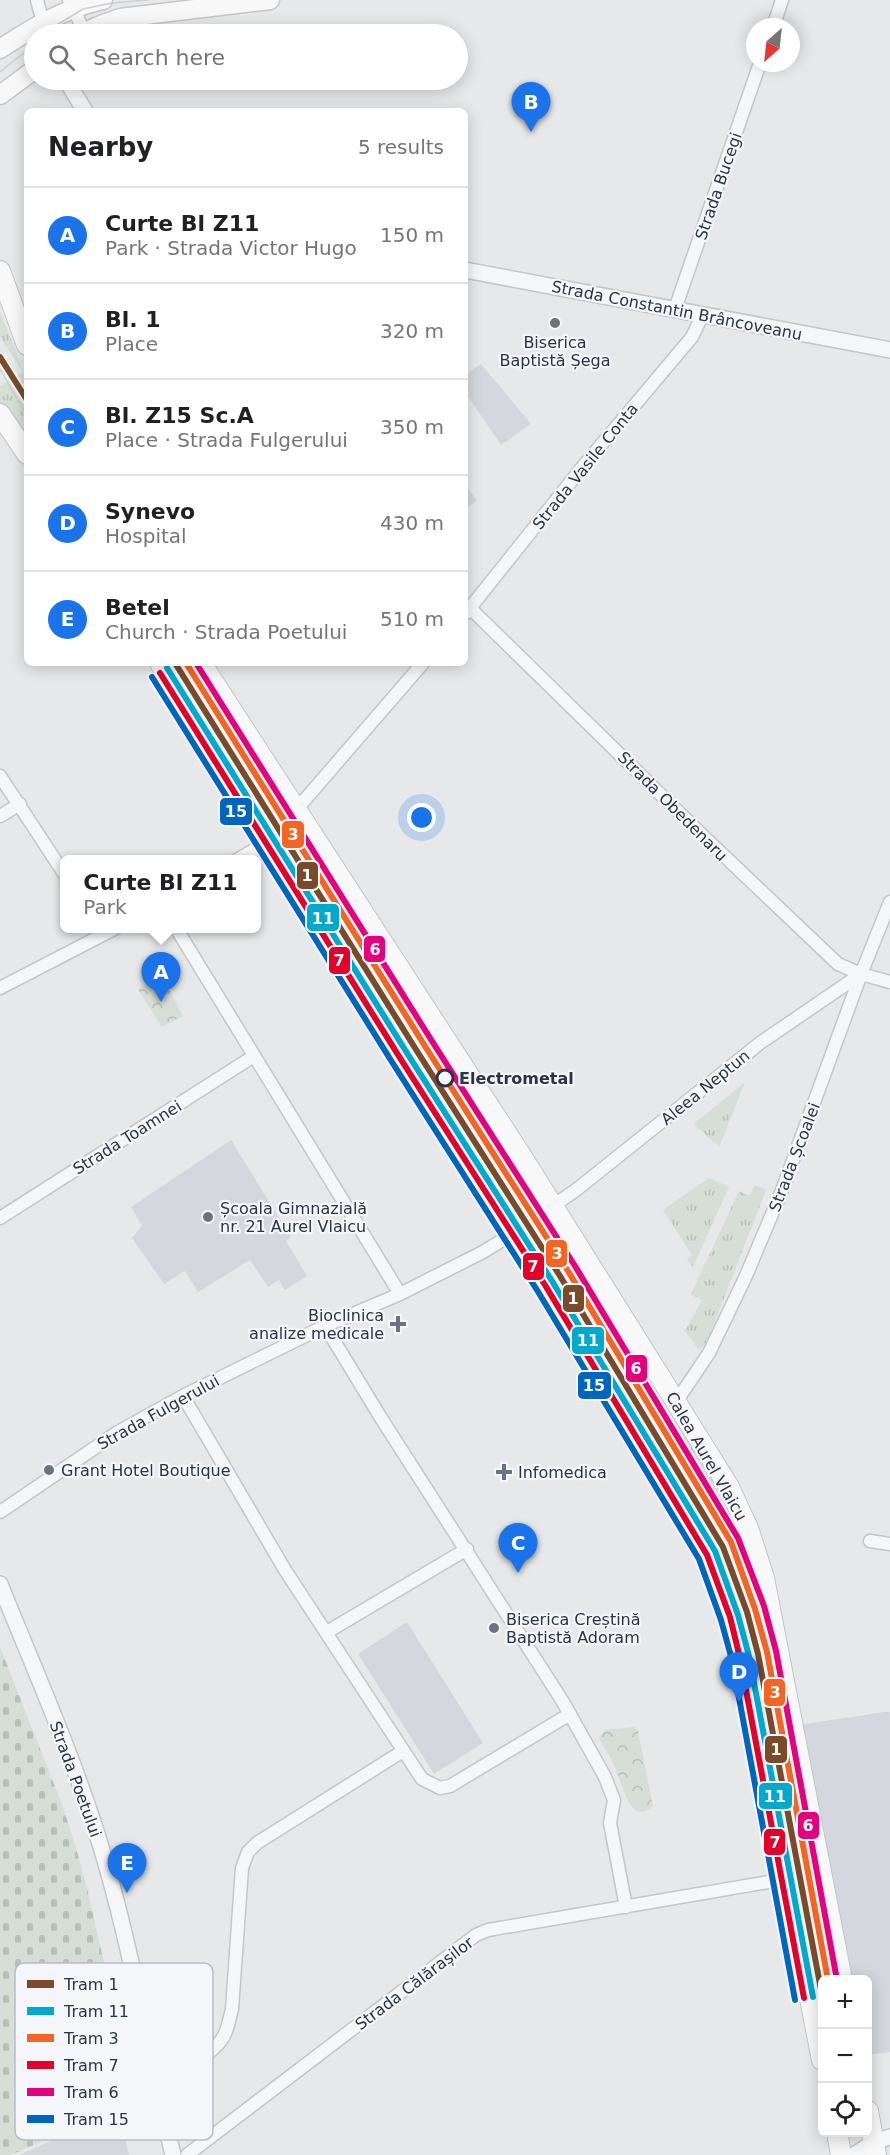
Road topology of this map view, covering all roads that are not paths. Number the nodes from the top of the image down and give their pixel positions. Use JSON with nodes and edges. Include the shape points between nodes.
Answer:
{"nodes":[{"id":1,"x":37,"y":0,"type":"edge"},
{"id":2,"x":103,"y":0,"type":"edge"},
{"id":3,"x":270,"y":0,"type":"edge"},
{"id":4,"x":782,"y":0,"type":"edge"},
{"id":5,"x":71,"y":4,"type":"edge"},
{"id":6,"x":776,"y":18,"type":"edge"},
{"id":7,"x":43,"y":24,"type":"edge"},
{"id":8,"x":50,"y":24,"type":"edge"},
{"id":9,"x":80,"y":24,"type":"edge"},
{"id":10,"x":103,"y":24,"type":"edge"},
{"id":11,"x":24,"y":39,"type":"edge"},
{"id":12,"x":0,"y":49,"type":"edge"},
{"id":13,"x":757,"y":72,"type":"edge"},
{"id":14,"x":24,"y":77,"type":"edge"},
{"id":15,"x":72,"y":90,"type":"edge"},
{"id":16,"x":0,"y":95,"type":"edge"},
{"id":17,"x":83,"y":108,"type":"edge"},
{"id":18,"x":0,"y":271,"type":"edge"},
{"id":19,"x":468,"y":271,"type":"edge"},
{"id":20,"x":675,"y":309,"type":"junction"},
{"id":21,"x":702,"y":316,"type":"junction"},
{"id":22,"x":24,"y":337,"type":"edge"},
{"id":23,"x":890,"y":350,"type":"edge"},
{"id":24,"x":0,"y":414,"type":"edge"},
{"id":25,"x":24,"y":450,"type":"edge"},
{"id":26,"x":468,"y":611,"type":"edge"},
{"id":27,"x":162,"y":666,"type":"edge"},
{"id":28,"x":203,"y":666,"type":"edge"},
{"id":29,"x":417,"y":666,"type":"edge"},
{"id":30,"x":0,"y":776,"type":"edge"},
{"id":31,"x":20,"y":804,"type":"junction"},
{"id":32,"x":296,"y":810,"type":"junction"},
{"id":33,"x":0,"y":816,"type":"edge"},
{"id":34,"x":270,"y":840,"type":"junction"},
{"id":35,"x":245,"y":855,"type":"edge"},
{"id":36,"x":60,"y":867,"type":"edge"},
{"id":37,"x":890,"y":902,"type":"edge"},
{"id":38,"x":100,"y":933,"type":"edge"},
{"id":39,"x":179,"y":933,"type":"edge"},
{"id":40,"x":861,"y":974,"type":"junction"},
{"id":41,"x":890,"y":982,"type":"edge"},
{"id":42,"x":0,"y":988,"type":"edge"},
{"id":43,"x":254,"y":1056,"type":"junction"},
{"id":44,"x":553,"y":1207,"type":"junction"},
{"id":45,"x":0,"y":1218,"type":"edge"},
{"id":46,"x":514,"y":1233,"type":"junction"},
{"id":47,"x":400,"y":1294,"type":"junction"},
{"id":48,"x":325,"y":1326,"type":"junction"},
{"id":49,"x":183,"y":1396,"type":"junction"},
{"id":50,"x":676,"y":1402,"type":"junction"},
{"id":51,"x":0,"y":1512,"type":"edge"},
{"id":52,"x":870,"y":1541,"type":"dead end"},
{"id":53,"x":890,"y":1544,"type":"edge"},
{"id":54,"x":467,"y":1549,"type":"junction"},
{"id":55,"x":0,"y":1584,"type":"edge"},
{"id":56,"x":327,"y":1632,"type":"junction"},
{"id":57,"x":570,"y":1714,"type":"junction"},
{"id":58,"x":403,"y":1751,"type":"junction"},
{"id":59,"x":821,"y":1873,"type":"junction"},
{"id":60,"x":786,"y":1879,"type":"junction"},
{"id":61,"x":626,"y":1907,"type":"junction"},
{"id":62,"x":130,"y":1963,"type":"edge"},
{"id":63,"x":841,"y":1975,"type":"edge"},
{"id":64,"x":818,"y":2040,"type":"edge"},
{"id":65,"x":213,"y":2048,"type":"edge"},
{"id":66,"x":872,"y":2124,"type":"edge"},
{"id":67,"x":213,"y":2135,"type":"edge"},
{"id":68,"x":838,"y":2137,"type":"edge"},
{"id":69,"x":170,"y":2140,"type":"edge"},
{"id":70,"x":207,"y":2140,"type":"edge"},
{"id":71,"x":880,"y":2144,"type":"edge"},
{"id":72,"x":173,"y":2155,"type":"edge"},
{"id":73,"x":187,"y":2155,"type":"edge"},
{"id":74,"x":842,"y":2155,"type":"edge"},
{"id":75,"x":854,"y":2155,"type":"edge"}],
"edges":[{"from":1,"to":7,"type":"street"},
{"from":2,"to":5,"type":"main road"},
{"from":3,"to":10,"type":"main road","via":[[134,16]]},
{"from":4,"to":6,"type":"street"},
{"from":5,"to":8,"type":"main road"},
{"from":5,"to":9,"type":"street"},
{"from":11,"to":12,"type":"main road"},
{"from":13,"to":20,"type":"street","name":"Strada Bucegi"},
{"from":14,"to":16,"type":"main road"},
{"from":15,"to":17,"type":"street"},
{"from":18,"to":22,"type":"main road"},
{"from":19,"to":20,"type":"street","name":"Strada Constantin Brâncoveanu"},
{"from":20,"to":21,"type":"street","name":"Strada Constantin Brâncoveanu"},
{"from":21,"to":23,"type":"street","name":"Strada Constantin Brâncoveanu"},
{"from":21,"to":26,"type":"street","name":"Strada Vasile Conta","via":[[692,337]]},
{"from":24,"to":25,"type":"main road"},
{"from":26,"to":40,"type":"street","name":"Strada Obedenaru","via":[[838,964]]},
{"from":27,"to":34,"type":"main road"},
{"from":28,"to":32,"type":"main road","name":"Calea Aurel Vlaicu"},
{"from":29,"to":32,"type":"street"},
{"from":30,"to":31,"type":"street"},
{"from":31,"to":33,"type":"street"},
{"from":31,"to":36,"type":"street"},
{"from":32,"to":44,"type":"main road","name":"Calea Aurel Vlaicu"},
{"from":34,"to":35,"type":"street"},
{"from":34,"to":46,"type":"main road"},
{"from":37,"to":40,"type":"street","name":"Strada Școalei"},
{"from":38,"to":42,"type":"street"},
{"from":39,"to":43,"type":"street"},
{"from":40,"to":41,"type":"street","name":"Strada Obedenaru"},
{"from":40,"to":44,"type":"street","name":"Aleea Neptun","via":[[760,1043]]},
{"from":40,"to":50,"type":"street","name":"Strada Școalei","via":[[781,1193],[745,1278],[709,1353]]},
{"from":43,"to":45,"type":"street","name":"Strada Toamnei"},
{"from":43,"to":47,"type":"street"},
{"from":44,"to":46,"type":"street","name":"Aleea Neptun"},
{"from":44,"to":50,"type":"main road","name":"Calea Aurel Vlaicu"},
{"from":46,"to":47,"type":"street","name":"Strada Fulgerului"},
{"from":46,"to":60,"type":"main road","via":[[716,1565],[742,1649]]},
{"from":47,"to":48,"type":"street","name":"Strada Fulgerului"},
{"from":48,"to":49,"type":"street","name":"Strada Fulgerului"},
{"from":48,"to":54,"type":"street"},
{"from":49,"to":51,"type":"street","name":"Strada Fulgerului","via":[[118,1432]]},
{"from":49,"to":56,"type":"street","via":[[285,1570]]},
{"from":50,"to":59,"type":"main road","name":"Calea Aurel Vlaicu","via":[[729,1487],[758,1555]]},
{"from":52,"to":53,"type":"street"},
{"from":54,"to":56,"type":"street"},
{"from":54,"to":57,"type":"street"},
{"from":55,"to":62,"type":"street","name":"Strada Poetului","via":[[96,1831]]},
{"from":56,"to":58,"type":"street"},
{"from":57,"to":58,"type":"street","via":[[450,1786],[440,1788],[422,1779]]},
{"from":57,"to":61,"type":"street","via":[[614,1800],[610,1823]]},
{"from":58,"to":65,"type":"street","via":[[248,1852],[242,1868],[232,2008],[227,2029]]},
{"from":59,"to":60,"type":"street","name":"Strada Călărașilor"},
{"from":59,"to":63,"type":"main road","name":"Calea Aurel Vlaicu"},
{"from":60,"to":61,"type":"street","name":"Strada Călărașilor"},
{"from":60,"to":64,"type":"main road"},
{"from":61,"to":67,"type":"street","name":"Strada Călărașilor","via":[[476,1935]]},
{"from":66,"to":71,"type":"main road"},
{"from":68,"to":74,"type":"main road"},
{"from":69,"to":72,"type":"street","name":"Strada Poetului"},
{"from":70,"to":73,"type":"street","name":"Strada Călărașilor"},
{"from":71,"to":75,"type":"street"}]}
